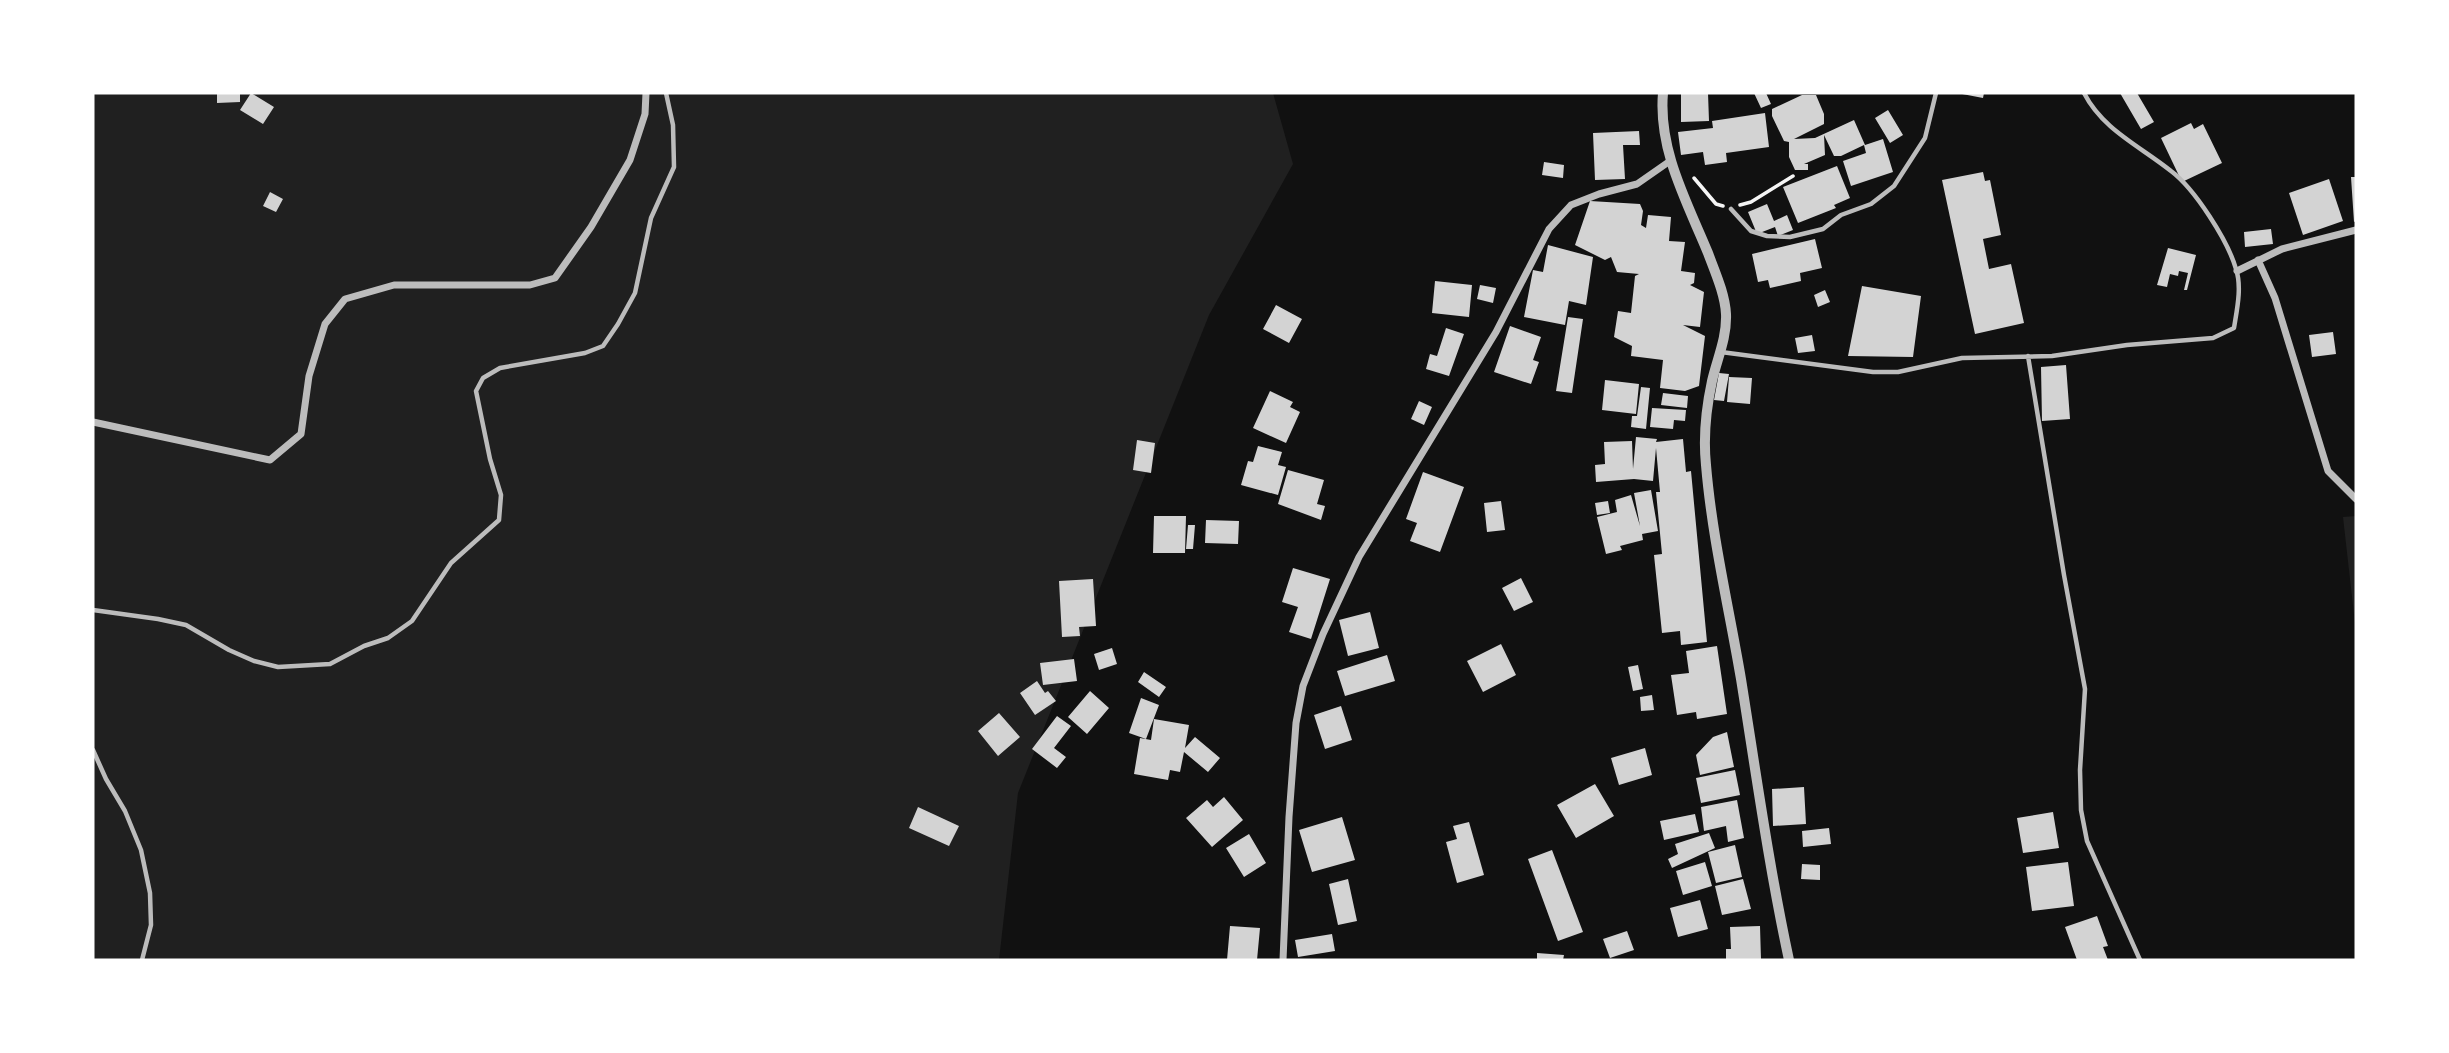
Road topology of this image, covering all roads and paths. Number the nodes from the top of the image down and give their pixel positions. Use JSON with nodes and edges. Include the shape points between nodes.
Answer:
{"nodes":[{"id":1,"x":646,"y":93,"type":"edge"},
{"id":2,"x":666,"y":93,"type":"edge"},
{"id":3,"x":1663,"y":93,"type":"edge"},
{"id":4,"x":1936,"y":93,"type":"edge"},
{"id":5,"x":2084,"y":93,"type":"edge"},
{"id":6,"x":1670,"y":161,"type":"junction"},
{"id":7,"x":1692,"y":176,"type":"dead end"},
{"id":8,"x":1793,"y":176,"type":"dead end"},
{"id":9,"x":1731,"y":209,"type":"junction"},
{"id":10,"x":2356,"y":230,"type":"edge"},
{"id":11,"x":2258,"y":260,"type":"junction"},
{"id":12,"x":2237,"y":271,"type":"junction"},
{"id":13,"x":1721,"y":352,"type":"junction"},
{"id":14,"x":2028,"y":356,"type":"junction"},
{"id":15,"x":93,"y":422,"type":"edge"},
{"id":16,"x":2356,"y":499,"type":"edge"},
{"id":17,"x":93,"y":610,"type":"edge"},
{"id":18,"x":93,"y":750,"type":"edge"},
{"id":19,"x":142,"y":960,"type":"edge"},
{"id":20,"x":1283,"y":960,"type":"edge"},
{"id":21,"x":1789,"y":960,"type":"edge"},
{"id":22,"x":2140,"y":960,"type":"edge"}],
"edges":[{"from":1,"to":15,"type":"street","via":[[645,114],[630,160],[555,278],[530,285],[394,285],[345,299],[324,324],[309,376],[301,434],[270,460]]},
{"from":2,"to":17,"type":"lane","via":[[673,125],[674,167],[651,218],[635,293],[603,346],[500,368],[483,378],[476,391],[501,495],[499,520],[451,563],[412,621],[330,664],[278,667],[242,656],[186,625]]},
{"from":3,"to":6,"type":"street","via":[[1661,114]]},
{"from":4,"to":9,"type":"lane","via":[[1925,138],[1894,186],[1871,204],[1841,215],[1823,229],[1790,237],[1751,231]]},
{"from":5,"to":12,"type":"lane","via":[[2098,116],[2173,172],[2206,211]]},
{"from":6,"to":13,"type":"street","via":[[1716,273],[1726,313]]},
{"from":6,"to":20,"type":"street","via":[[1637,184],[1571,205],[1549,229],[1496,332],[1359,557],[1303,686],[1296,723]]},
{"from":7,"to":9,"type":"path","via":[[1716,204]]},
{"from":8,"to":9,"type":"path"},
{"from":10,"to":11,"type":"street"},
{"from":11,"to":12,"type":"street"},
{"from":11,"to":16,"type":"street","via":[[2275,298],[2328,471]]},
{"from":12,"to":14,"type":"lane","via":[[2239,302],[2234,328],[2213,338]]},
{"from":13,"to":14,"type":"lane","via":[[1874,372],[1898,372],[1962,358]]},
{"from":13,"to":21,"type":"street","via":[[1704,424],[1706,466],[1770,869]]},
{"from":14,"to":22,"type":"lane","via":[[2085,689],[2081,810],[2087,841]]},
{"from":18,"to":19,"type":"lane","via":[[141,850],[151,925]]}]}
